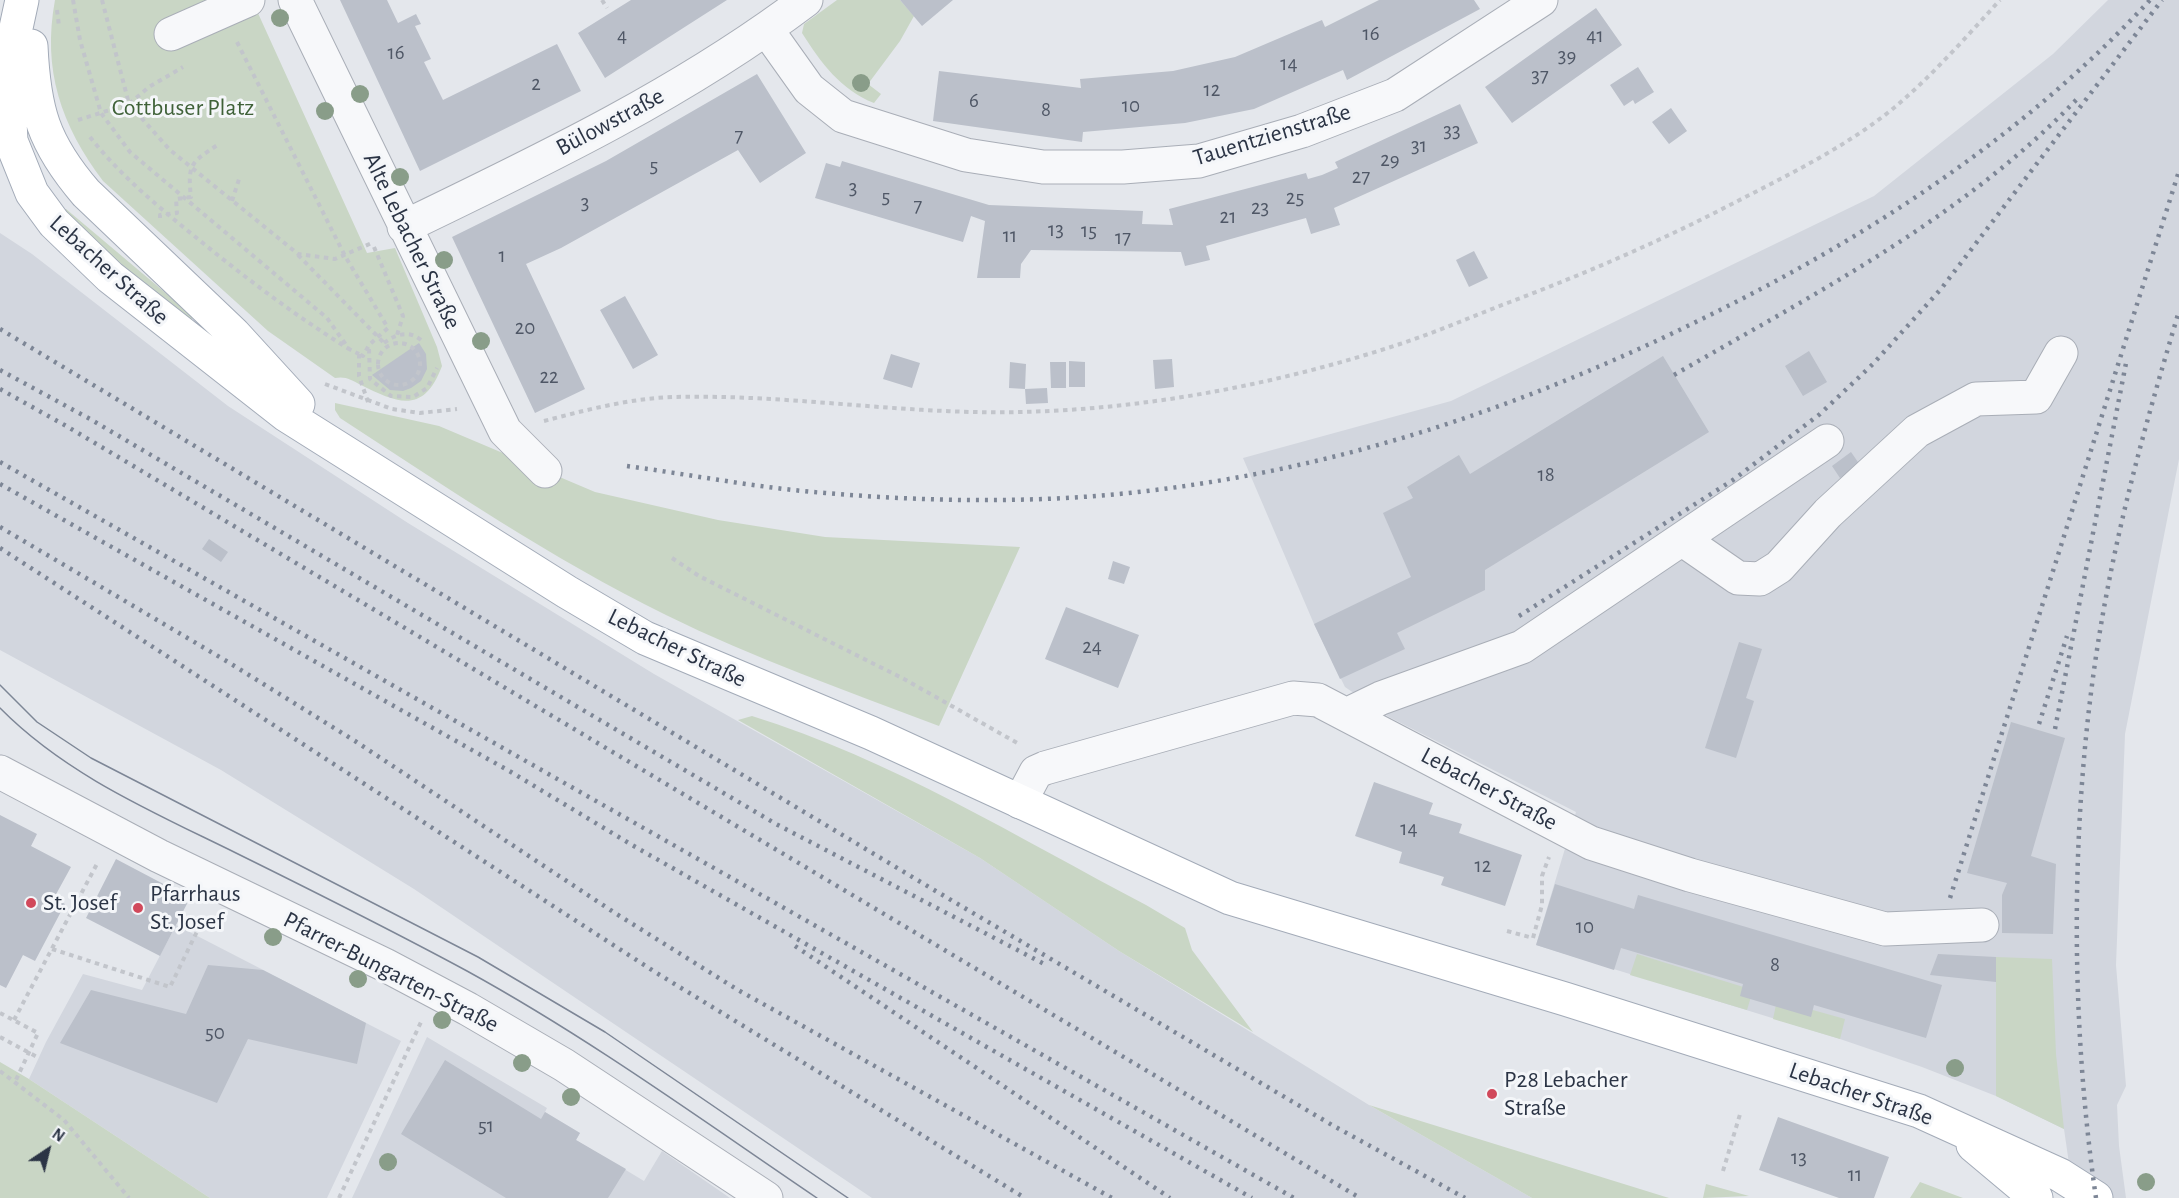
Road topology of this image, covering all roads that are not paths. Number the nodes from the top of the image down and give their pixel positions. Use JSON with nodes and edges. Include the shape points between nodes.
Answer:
{"nodes":[{"id":1,"x":22,"y":0,"type":"edge"},
{"id":2,"x":28,"y":0,"type":"edge"},
{"id":3,"x":295,"y":0,"type":"edge"},
{"id":4,"x":806,"y":0,"type":"edge"},
{"id":5,"x":1541,"y":0,"type":"edge"},
{"id":6,"x":235,"y":6,"type":"edge"},
{"id":7,"x":767,"y":30,"type":"junction"},
{"id":8,"x":171,"y":34,"type":"dead end"},
{"id":9,"x":8,"y":156,"type":"edge"},
{"id":10,"x":404,"y":227,"type":"junction"},
{"id":11,"x":205,"y":305,"type":"junction"},
{"id":12,"x":2061,"y":353,"type":"dead end"},
{"id":13,"x":1827,"y":441,"type":"dead end"},
{"id":14,"x":353,"y":457,"type":"junction"},
{"id":15,"x":545,"y":471,"type":"dead end"},
{"id":16,"x":1683,"y":540,"type":"junction"},
{"id":17,"x":1348,"y":714,"type":"junction"},
{"id":18,"x":0,"y":772,"type":"edge"},
{"id":19,"x":1020,"y":802,"type":"junction"},
{"id":20,"x":1982,"y":925,"type":"dead end"},
{"id":21,"x":1955,"y":1128,"type":"junction"},
{"id":22,"x":765,"y":1198,"type":"edge"},
{"id":23,"x":2036,"y":1198,"type":"edge"},
{"id":24,"x":2096,"y":1198,"type":"edge"}],
"edges":[{"from":1,"to":9,"type":"main road","name":"Lebacher Straße","via":[[14,37]]},
{"from":2,"to":11,"type":"main road","name":"Lebacher Straße","via":[[33,90],[54,151],[86,192]]},
{"from":3,"to":10,"type":"street","name":"Alte Lebacher Straße"},
{"from":4,"to":7,"type":"street","name":"Bülowstraße"},
{"from":5,"to":7,"type":"street","name":"Tauentzienstraße","via":[[1395,95],[1302,131],[1199,161],[1123,167],[1042,167],[966,154],[843,116],[809,88]]},
{"from":6,"to":8,"type":"street"},
{"from":7,"to":10,"type":"street","name":"Bülowstraße","via":[[666,94]]},
{"from":9,"to":11,"type":"main road","via":[[63,195],[162,281]]},
{"from":9,"to":14,"type":"main road","name":"Lebacher Straße","via":[[54,223],[110,277],[286,415]]},
{"from":10,"to":15,"type":"street","name":"Alte Lebacher Straße","via":[[505,431]]},
{"from":11,"to":14,"type":"main road","name":"Lebacher Straße"},
{"from":12,"to":16,"type":"street","via":[[2036,397],[1976,399],[1917,431],[1828,513],[1779,567],[1760,579],[1738,578]]},
{"from":13,"to":16,"type":"street"},
{"from":14,"to":19,"type":"main road","name":"Lebacher Straße","via":[[645,638],[872,733]]},
{"from":16,"to":17,"type":"street","via":[[1522,647],[1381,698]]},
{"from":17,"to":19,"type":"street","name":"Lebacher Straße","via":[[1318,700],[1293,698],[1045,768],[1036,772]]},
{"from":17,"to":20,"type":"street","name":"Lebacher Straße","via":[[1591,843],[1885,929]]},
{"from":18,"to":22,"type":"street","name":"Pfarrer-Bungarten-Straße","via":[[220,886],[385,965],[529,1043]]},
{"from":19,"to":21,"type":"main road","name":"Lebacher Straße","via":[[1230,898],[1775,1064],[1919,1111]]},
{"from":21,"to":23,"type":"main road","name":"Lebacher Straße"},
{"from":21,"to":24,"type":"main road","name":"Lebacher Straße","via":[[2060,1175]]}]}
